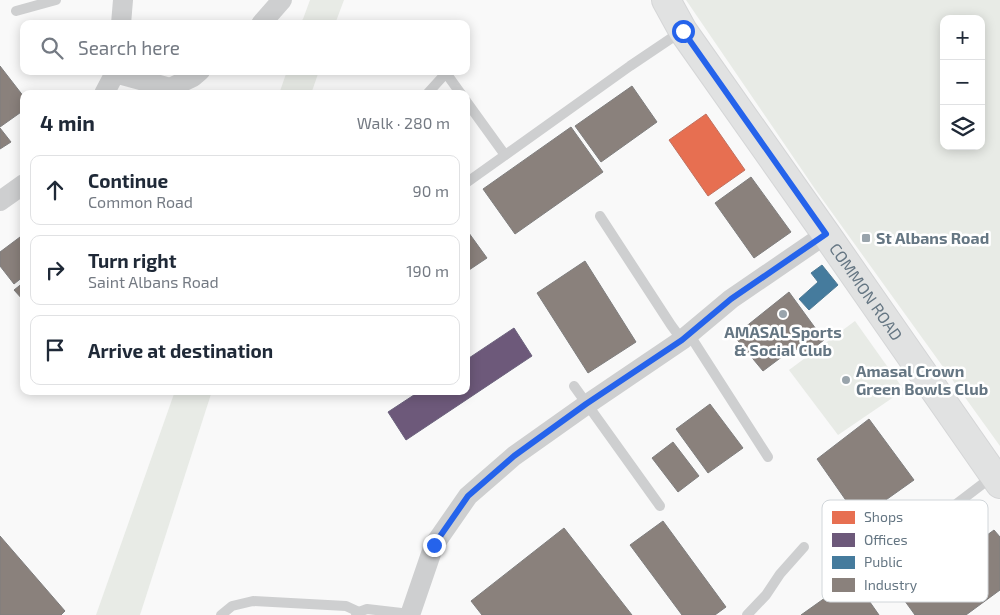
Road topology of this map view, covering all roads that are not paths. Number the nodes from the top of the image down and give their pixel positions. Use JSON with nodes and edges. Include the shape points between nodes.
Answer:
{"nodes":[{"id":1,"x":56,"y":0,"type":"edge"},
{"id":2,"x":123,"y":0,"type":"edge"},
{"id":3,"x":282,"y":0,"type":"edge"},
{"id":4,"x":666,"y":0,"type":"edge"},
{"id":5,"x":16,"y":11,"type":"dead end"},
{"id":6,"x":121,"y":20,"type":"edge"},
{"id":7,"x":264,"y":20,"type":"edge"},
{"id":8,"x":683,"y":31,"type":"junction"},
{"id":9,"x":114,"y":75,"type":"edge"},
{"id":10,"x":126,"y":75,"type":"edge"},
{"id":11,"x":195,"y":75,"type":"edge"},
{"id":12,"x":444,"y":75,"type":"edge"},
{"id":13,"x":447,"y":75,"type":"edge"},
{"id":14,"x":106,"y":90,"type":"edge"},
{"id":15,"x":430,"y":90,"type":"edge"},
{"id":16,"x":458,"y":90,"type":"edge"},
{"id":17,"x":470,"y":106,"type":"edge"},
{"id":18,"x":506,"y":155,"type":"junction"},
{"id":19,"x":470,"y":180,"type":"edge"},
{"id":20,"x":20,"y":187,"type":"edge"},
{"id":21,"x":0,"y":201,"type":"edge"},
{"id":22,"x":600,"y":216,"type":"dead end"},
{"id":23,"x":826,"y":234,"type":"junction"},
{"id":24,"x":686,"y":337,"type":"junction"},
{"id":25,"x":574,"y":386,"type":"dead end"},
{"id":26,"x":586,"y":404,"type":"junction"},
{"id":27,"x":768,"y":456,"type":"dead end"},
{"id":28,"x":997,"y":480,"type":"edge"},
{"id":29,"x":963,"y":500,"type":"edge"},
{"id":30,"x":660,"y":506,"type":"dead end"},
{"id":31,"x":804,"y":548,"type":"dead end"},
{"id":32,"x":358,"y":613,"type":"edge"},
{"id":33,"x":410,"y":614,"type":"edge"},
{"id":34,"x":221,"y":615,"type":"edge"},
{"id":35,"x":747,"y":615,"type":"edge"}],
"edges":[{"from":1,"to":5,"type":"lane"},
{"from":2,"to":6,"type":"street"},
{"from":3,"to":7,"type":"street"},
{"from":4,"to":8,"type":"street","name":"COMMON ROAD"},
{"from":8,"to":18,"type":"lane"},
{"from":8,"to":23,"type":"street","name":"COMMON ROAD"},
{"from":9,"to":14,"type":"street"},
{"from":10,"to":11,"type":"street","via":[[170,88]]},
{"from":12,"to":15,"type":"lane"},
{"from":13,"to":16,"type":"lane"},
{"from":17,"to":18,"type":"lane"},
{"from":18,"to":19,"type":"lane"},
{"from":20,"to":21,"type":"street"},
{"from":22,"to":24,"type":"lane","via":[[671,325]]},
{"from":23,"to":24,"type":"street","via":[[729,296]]},
{"from":23,"to":28,"type":"street","name":"COMMON ROAD"},
{"from":24,"to":26,"type":"street"},
{"from":24,"to":27,"type":"lane"},
{"from":25,"to":26,"type":"lane"},
{"from":26,"to":30,"type":"lane"},
{"from":26,"to":33,"type":"street","via":[[514,456],[468,496],[434,545]]},
{"from":28,"to":29,"type":"lane"},
{"from":31,"to":35,"type":"lane"},
{"from":32,"to":33,"type":"lane","via":[[367,609]]},
{"from":32,"to":34,"type":"lane","via":[[346,606],[253,601],[232,606]]}]}
